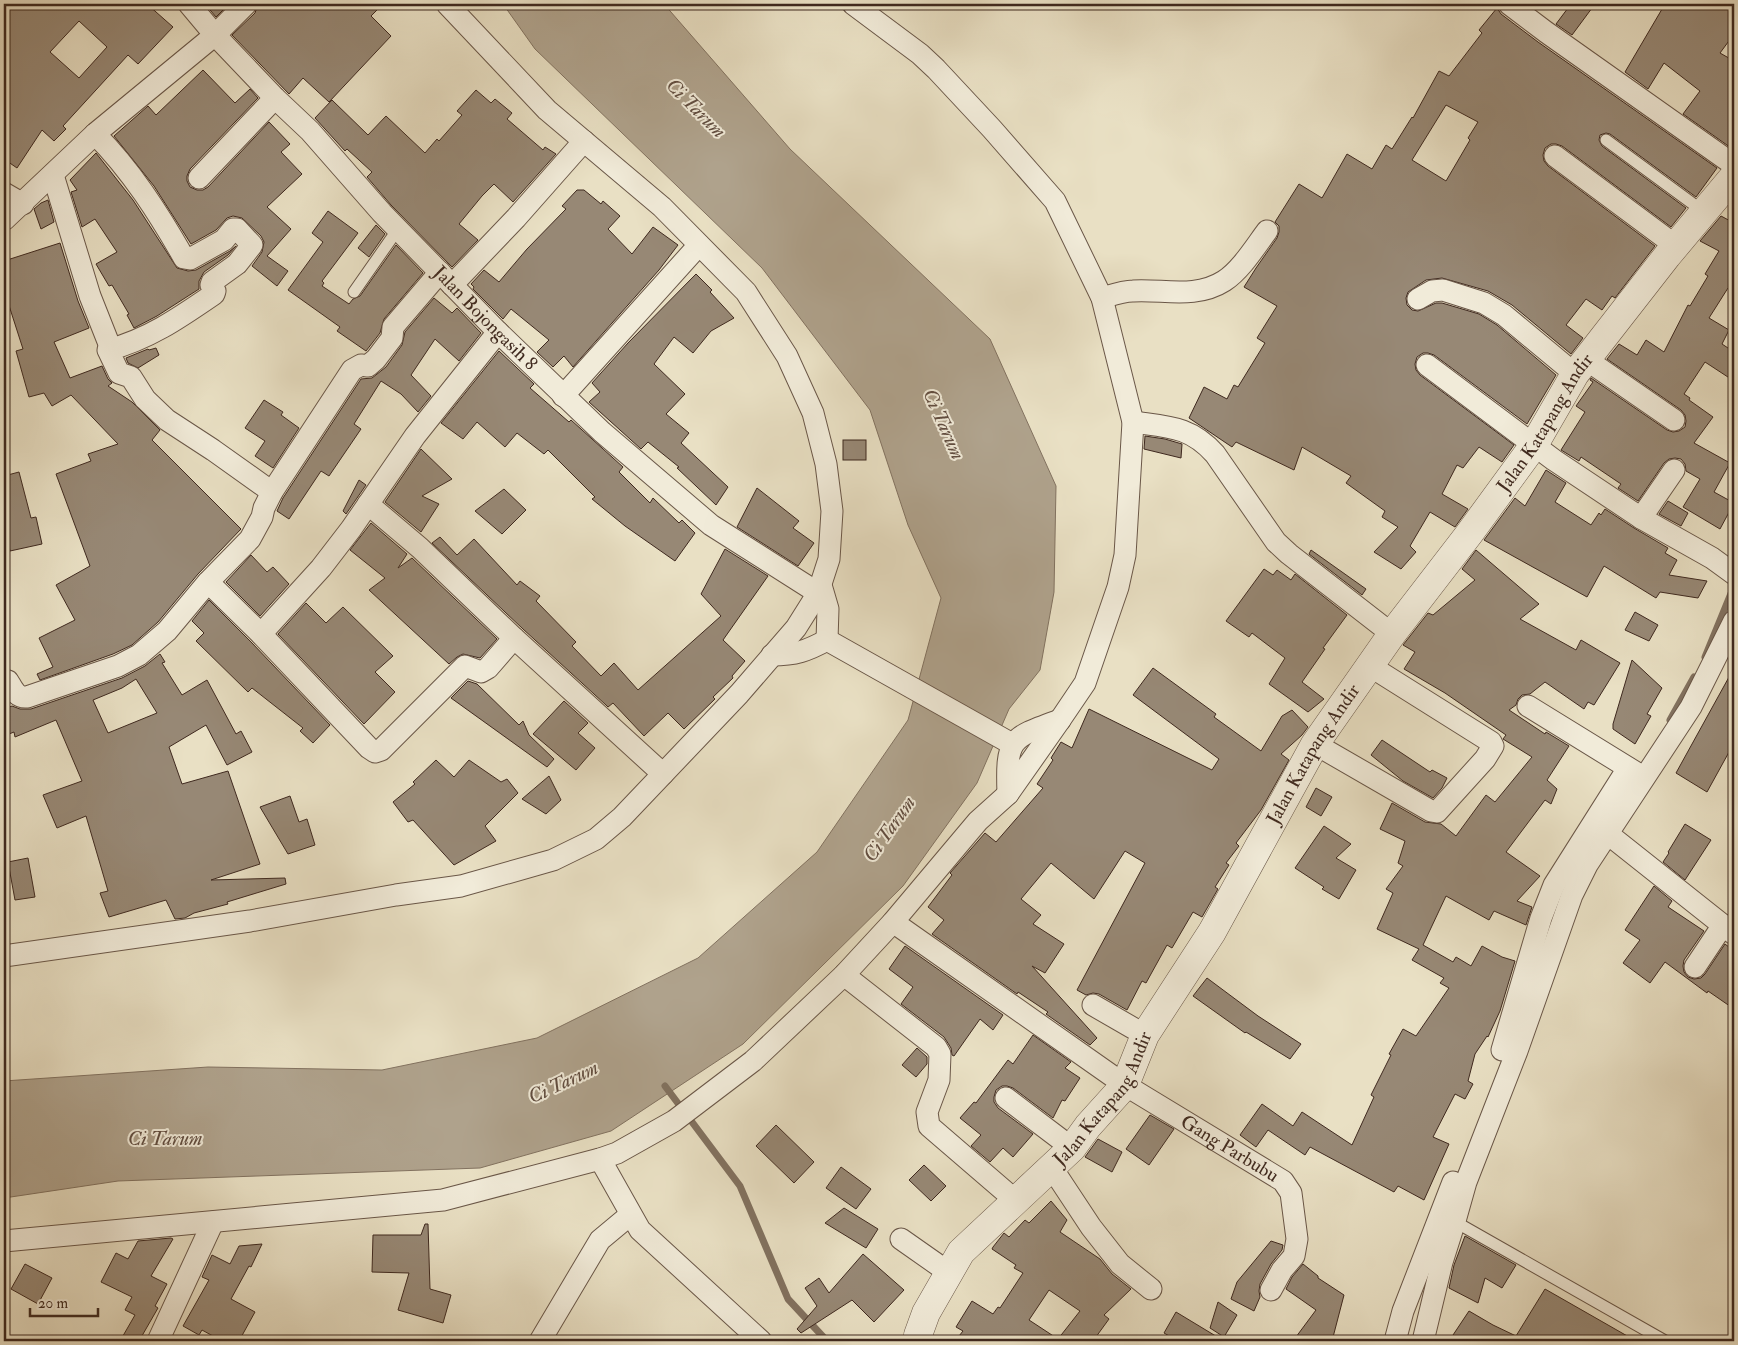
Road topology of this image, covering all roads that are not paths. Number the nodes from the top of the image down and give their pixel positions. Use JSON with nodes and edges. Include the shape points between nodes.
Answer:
{"nodes":[{"id":1,"x":189,"y":4,"type":"edge"},
{"id":2,"x":246,"y":4,"type":"edge"},
{"id":3,"x":448,"y":4,"type":"edge"},
{"id":4,"x":852,"y":4,"type":"edge"},
{"id":5,"x":1509,"y":4,"type":"edge"},
{"id":6,"x":214,"y":35,"type":"junction"},
{"id":7,"x":275,"y":98,"type":"junction"},
{"id":8,"x":95,"y":134,"type":"junction"},
{"id":9,"x":1606,"y":140,"type":"dead end"},
{"id":10,"x":584,"y":141,"type":"junction"},
{"id":11,"x":1555,"y":156,"type":"dead end"},
{"id":12,"x":1734,"y":165,"type":"edge"},
{"id":13,"x":53,"y":175,"type":"junction"},
{"id":14,"x":1734,"y":176,"type":"edge"},
{"id":15,"x":199,"y":178,"type":"dead end"},
{"id":16,"x":4,"y":193,"type":"edge"},
{"id":17,"x":23,"y":204,"type":"junction"},
{"id":18,"x":1704,"y":212,"type":"junction"},
{"id":19,"x":4,"y":220,"type":"edge"},
{"id":20,"x":398,"y":229,"type":"junction"},
{"id":21,"x":1268,"y":231,"type":"dead end"},
{"id":22,"x":699,"y":245,"type":"junction"},
{"id":23,"x":1676,"y":246,"type":"junction"},
{"id":24,"x":446,"y":278,"type":"junction"},
{"id":25,"x":354,"y":292,"type":"dead end"},
{"id":26,"x":1102,"y":298,"type":"junction"},
{"id":27,"x":1418,"y":299,"type":"dead end"},
{"id":28,"x":498,"y":332,"type":"junction"},
{"id":29,"x":111,"y":350,"type":"junction"},
{"id":30,"x":1427,"y":365,"type":"dead end"},
{"id":31,"x":1581,"y":367,"type":"junction"},
{"id":32,"x":564,"y":396,"type":"junction"},
{"id":33,"x":1674,"y":420,"type":"dead end"},
{"id":34,"x":1133,"y":422,"type":"junction"},
{"id":35,"x":1534,"y":445,"type":"junction"},
{"id":36,"x":1674,"y":470,"type":"dead end"},
{"id":37,"x":272,"y":492,"type":"junction"},
{"id":38,"x":368,"y":504,"type":"junction"},
{"id":39,"x":1641,"y":518,"type":"junction"},
{"id":40,"x":1733,"y":573,"type":"edge"},
{"id":41,"x":208,"y":582,"type":"junction"},
{"id":42,"x":819,"y":589,"type":"junction"},
{"id":43,"x":1734,"y":622,"type":"edge"},
{"id":44,"x":261,"y":634,"type":"junction"},
{"id":45,"x":1392,"y":634,"type":"junction"},
{"id":46,"x":514,"y":638,"type":"junction"},
{"id":47,"x":827,"y":640,"type":"junction"},
{"id":48,"x":772,"y":656,"type":"junction"},
{"id":49,"x":1370,"y":666,"type":"junction"},
{"id":50,"x":4,"y":680,"type":"edge"},
{"id":51,"x":1528,"y":706,"type":"dead end"},
{"id":52,"x":1060,"y":720,"type":"junction"},
{"id":53,"x":1012,"y":744,"type":"junction"},
{"id":54,"x":1316,"y":744,"type":"junction"},
{"id":55,"x":1637,"y":773,"type":"junction"},
{"id":56,"x":663,"y":774,"type":"junction"},
{"id":57,"x":1008,"y":794,"type":"junction"},
{"id":58,"x":1608,"y":834,"type":"junction"},
{"id":59,"x":893,"y":922,"type":"junction"},
{"id":60,"x":1728,"y":929,"type":"edge"},
{"id":61,"x":7,"y":955,"type":"edge"},
{"id":62,"x":1695,"y":967,"type":"dead end"},
{"id":63,"x":844,"y":976,"type":"junction"},
{"id":64,"x":1093,"y":1006,"type":"dead end"},
{"id":65,"x":1145,"y":1035,"type":"junction"},
{"id":66,"x":1125,"y":1085,"type":"junction"},
{"id":67,"x":1006,"y":1098,"type":"dead end"},
{"id":68,"x":1072,"y":1148,"type":"junction"},
{"id":69,"x":600,"y":1160,"type":"junction"},
{"id":70,"x":1052,"y":1168,"type":"junction"},
{"id":71,"x":1015,"y":1200,"type":"junction"},
{"id":72,"x":632,"y":1217,"type":"junction"},
{"id":73,"x":1448,"y":1218,"type":"junction"},
{"id":74,"x":212,"y":1222,"type":"junction"},
{"id":75,"x":901,"y":1239,"type":"dead end"},
{"id":76,"x":4,"y":1241,"type":"edge"},
{"id":77,"x":948,"y":1272,"type":"junction"},
{"id":78,"x":1151,"y":1289,"type":"dead end"},
{"id":79,"x":1270,"y":1290,"type":"dead end"},
{"id":80,"x":916,"y":1339,"type":"edge"},
{"id":81,"x":158,"y":1341,"type":"edge"},
{"id":82,"x":540,"y":1341,"type":"edge"},
{"id":83,"x":761,"y":1341,"type":"edge"},
{"id":84,"x":1395,"y":1341,"type":"edge"},
{"id":85,"x":1424,"y":1341,"type":"edge"},
{"id":86,"x":1665,"y":1341,"type":"edge"}],
"edges":[{"from":1,"to":6,"type":"street","name":"Jalan Bojongasih 8"},
{"from":2,"to":6,"type":"street"},
{"from":3,"to":10,"type":"street","via":[[547,110]]},
{"from":4,"to":26,"type":"street","via":[[936,69],[1055,202]]},
{"from":5,"to":12,"type":"street"},
{"from":6,"to":7,"type":"street","name":"Jalan Bojongasih 8"},
{"from":6,"to":8,"type":"street"},
{"from":7,"to":15,"type":"street"},
{"from":7,"to":20,"type":"street","name":"Jalan Bojongasih 8","via":[[310,131]]},
{"from":8,"to":13,"type":"street"},
{"from":8,"to":29,"type":"street","via":[[138,184],[184,258],[190,259],[224,240],[237,228],[252,246],[237,264],[212,282],[214,294],[151,335]]},
{"from":9,"to":18,"type":"lane"},
{"from":10,"to":22,"type":"street","via":[[662,207]]},
{"from":10,"to":24,"type":"street","via":[[516,218]]},
{"from":11,"to":23,"type":"street"},
{"from":13,"to":17,"type":"street"},
{"from":13,"to":29,"type":"street","via":[[90,296]]},
{"from":14,"to":18,"type":"street","name":"Jalan Katapang Andir"},
{"from":16,"to":17,"type":"street"},
{"from":17,"to":19,"type":"street"},
{"from":18,"to":23,"type":"street","name":"Jalan Katapang Andir"},
{"from":20,"to":24,"type":"street","name":"Jalan Bojongasih 8"},
{"from":20,"to":25,"type":"lane"},
{"from":21,"to":26,"type":"street","via":[[1224,281],[1207,289],[1187,293],[1131,290]]},
{"from":22,"to":32,"type":"street"},
{"from":22,"to":42,"type":"street","via":[[746,292],[786,356],[813,413],[826,464],[832,510],[830,559]]},
{"from":23,"to":31,"type":"street","name":"Jalan Katapang Andir"},
{"from":24,"to":28,"type":"street","name":"Jalan Bojongasih 8"},
{"from":24,"to":37,"type":"street","via":[[393,327],[392,338],[376,359],[368,366],[361,365],[352,370]]},
{"from":26,"to":34,"type":"street"},
{"from":27,"to":31,"type":"street","via":[[1432,291],[1443,290],[1484,303]]},
{"from":28,"to":32,"type":"street","name":"Jalan Bojongasih 8"},
{"from":28,"to":38,"type":"street","via":[[415,436]]},
{"from":29,"to":37,"type":"street","via":[[108,350],[119,373],[131,377],[145,399],[167,420]]},
{"from":30,"to":35,"type":"street"},
{"from":31,"to":33,"type":"street"},
{"from":31,"to":35,"type":"street","name":"Jalan Katapang Andir"},
{"from":32,"to":42,"type":"street","name":"Jalan Bojongasih 8","via":[[609,439],[711,525]]},
{"from":34,"to":45,"type":"street","via":[[1182,430],[1204,442],[1276,542]]},
{"from":34,"to":52,"type":"street","via":[[1125,555],[1118,587],[1085,683]]},
{"from":35,"to":39,"type":"street"},
{"from":35,"to":45,"type":"street","name":"Jalan Katapang Andir"},
{"from":36,"to":39,"type":"street"},
{"from":37,"to":41,"type":"street","via":[[250,539]]},
{"from":38,"to":44,"type":"street","via":[[320,568]]},
{"from":38,"to":46,"type":"street","via":[[420,548]]},
{"from":39,"to":40,"type":"street"},
{"from":41,"to":44,"type":"street"},
{"from":41,"to":50,"type":"street","via":[[167,631],[118,666],[27,697],[16,694]]},
{"from":42,"to":47,"type":"street","via":[[828,608]]},
{"from":42,"to":48,"type":"street","via":[[796,628]]},
{"from":43,"to":55,"type":"street","via":[[1691,707]]},
{"from":44,"to":46,"type":"street","via":[[375,752],[381,750],[465,666],[481,672],[488,668]]},
{"from":45,"to":49,"type":"street","name":"Jalan Katapang Andir"},
{"from":46,"to":56,"type":"street"},
{"from":47,"to":48,"type":"street","via":[[792,655]]},
{"from":47,"to":53,"type":"street"},
{"from":48,"to":56,"type":"street"},
{"from":49,"to":54,"type":"street","name":"Jalan Katapang Andir"},
{"from":49,"to":54,"type":"street","via":[[1493,746],[1437,812]]},
{"from":51,"to":55,"type":"street"},
{"from":52,"to":53,"type":"street","via":[[1024,733]]},
{"from":52,"to":57,"type":"street"},
{"from":53,"to":57,"type":"street","via":[[1007,772]]},
{"from":54,"to":65,"type":"street","name":"Jalan Katapang Andir","via":[[1212,932]]},
{"from":55,"to":58,"type":"street"},
{"from":55,"to":73,"type":"street","via":[[1554,885]]},
{"from":56,"to":61,"type":"street","via":[[622,817],[596,838],[553,860],[461,886],[250,921]]},
{"from":57,"to":59,"type":"street","via":[[978,821]]},
{"from":58,"to":60,"type":"street"},
{"from":58,"to":73,"type":"street","via":[[1587,864],[1572,895],[1517,1051],[1466,1182]]},
{"from":59,"to":63,"type":"street"},
{"from":59,"to":66,"type":"street","name":"Gang Parbubu"},
{"from":60,"to":62,"type":"street"},
{"from":63,"to":69,"type":"street","via":[[753,1061],[683,1114]]},
{"from":63,"to":71,"type":"street","via":[[936,1047],[940,1054],[939,1080],[927,1112],[929,1126]]},
{"from":64,"to":65,"type":"street"},
{"from":65,"to":66,"type":"street","name":"Jalan Katapang Andir"},
{"from":66,"to":68,"type":"street","name":"Jalan Katapang Andir"},
{"from":66,"to":79,"type":"street","name":"Gang Parbubu","via":[[1283,1181],[1292,1194],[1297,1239],[1294,1256]]},
{"from":67,"to":68,"type":"street"},
{"from":68,"to":70,"type":"street","name":"Jalan Katapang Andir"},
{"from":69,"to":72,"type":"street"},
{"from":69,"to":74,"type":"street","via":[[443,1200]]},
{"from":70,"to":71,"type":"street","name":"Jalan Katapang Andir"},
{"from":70,"to":78,"type":"street","via":[[1120,1264]]},
{"from":71,"to":77,"type":"street","name":"Jalan Katapang Andir","via":[[960,1252]]},
{"from":72,"to":82,"type":"street","via":[[600,1240]]},
{"from":72,"to":83,"type":"street","via":[[640,1230]]},
{"from":73,"to":84,"type":"street","via":[[1426,1248]]},
{"from":73,"to":85,"type":"street","via":[[1442,1262]]},
{"from":73,"to":86,"type":"lane"},
{"from":74,"to":76,"type":"street"},
{"from":74,"to":81,"type":"street"},
{"from":75,"to":77,"type":"street"},
{"from":77,"to":80,"type":"street","name":"Jalan Katapang Andir"}]}
